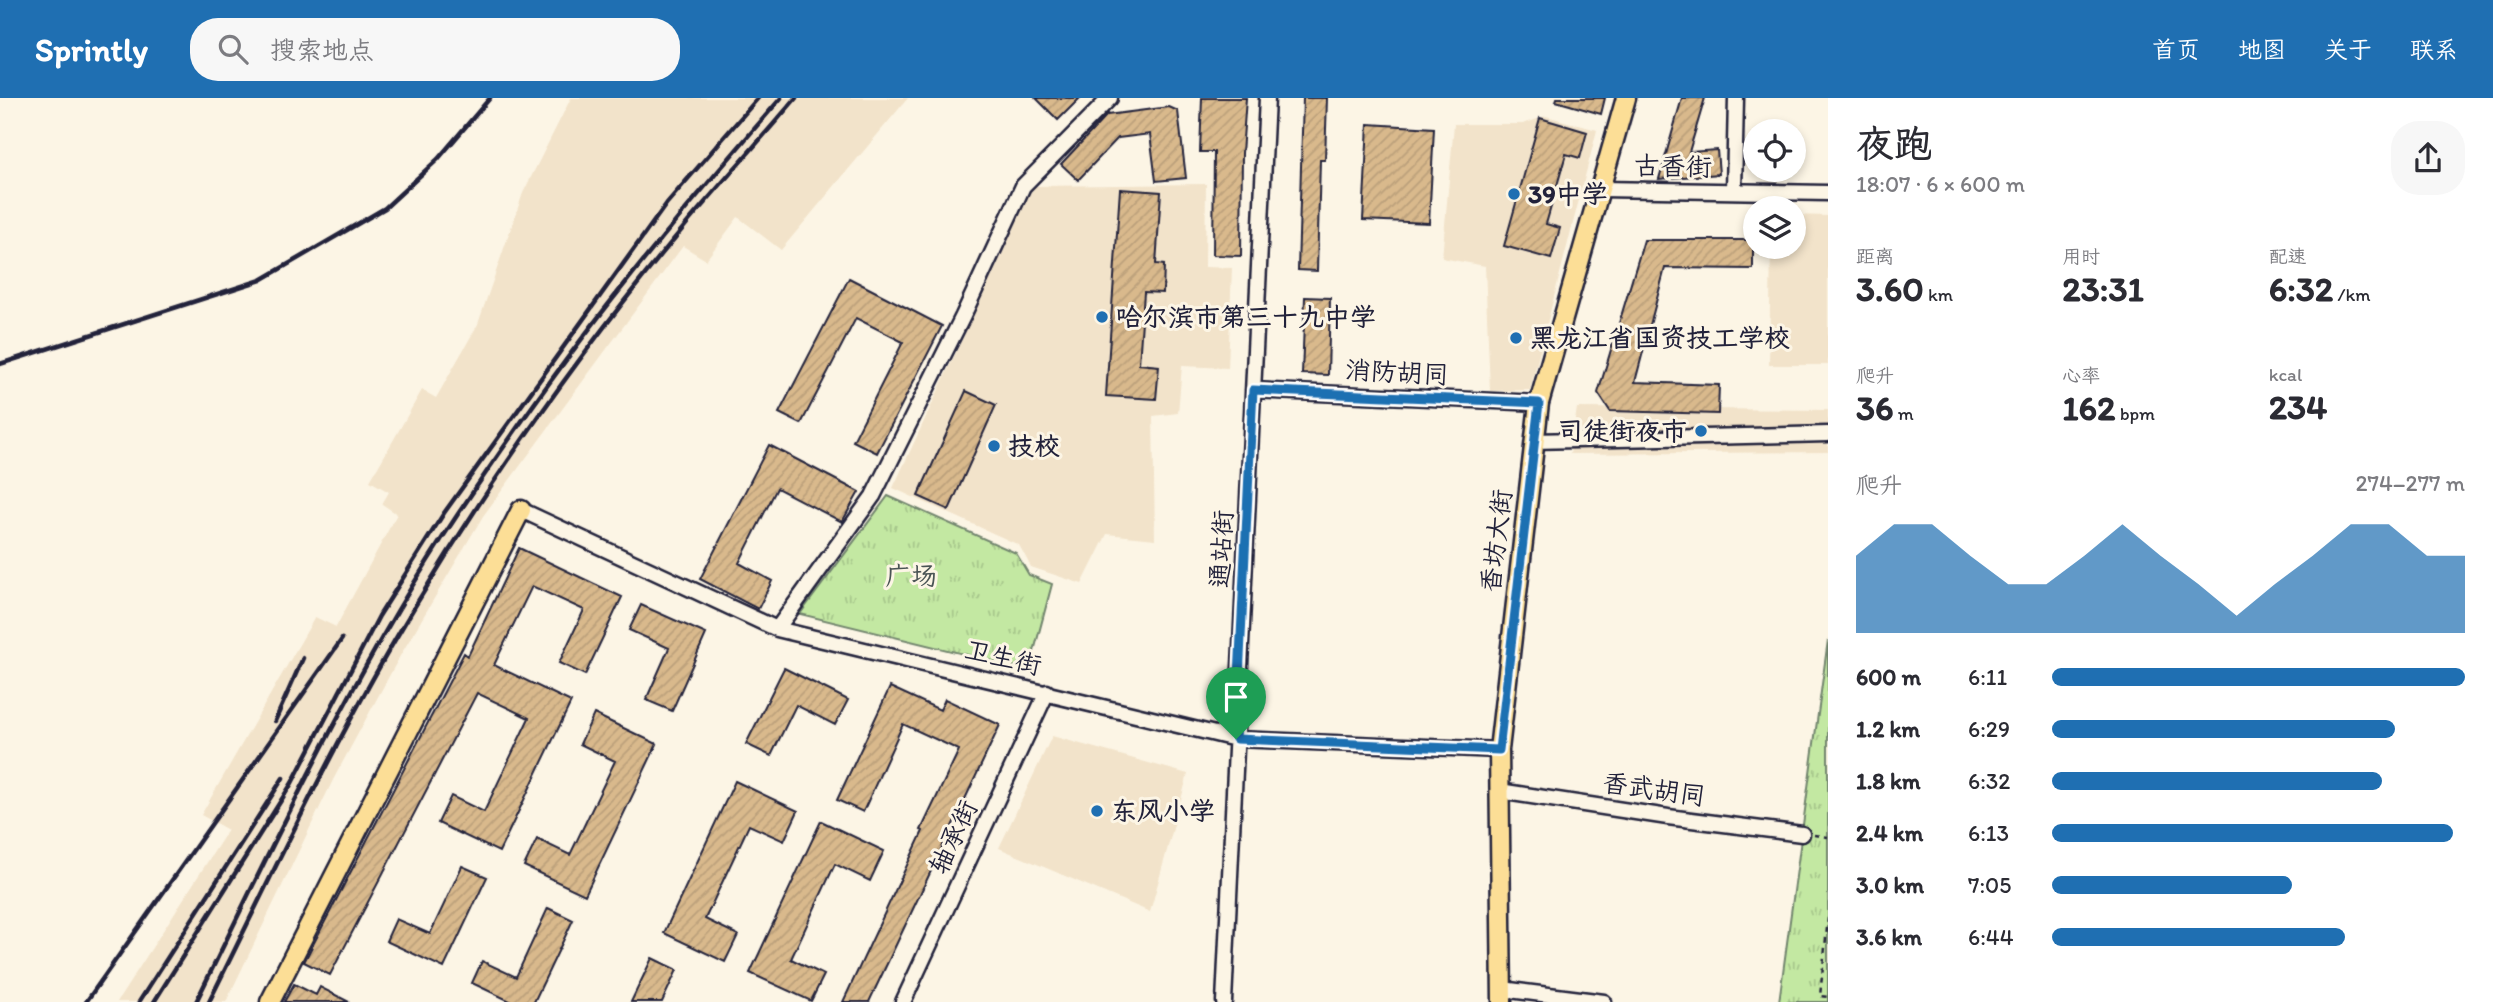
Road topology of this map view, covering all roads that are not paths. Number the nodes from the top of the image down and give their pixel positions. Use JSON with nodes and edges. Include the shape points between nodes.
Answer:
{"nodes":[{"id":1,"x":1110,"y":98,"type":"edge"},
{"id":2,"x":1267,"y":98,"type":"edge"},
{"id":3,"x":1626,"y":98,"type":"edge"},
{"id":4,"x":1736,"y":98,"type":"edge"},
{"id":5,"x":1601,"y":189,"type":"junction"},
{"id":6,"x":1734,"y":191,"type":"junction"},
{"id":7,"x":1828,"y":193,"type":"edge"},
{"id":8,"x":1253,"y":390,"type":"junction"},
{"id":9,"x":1539,"y":403,"type":"junction"},
{"id":10,"x":1828,"y":434,"type":"edge"},
{"id":11,"x":1534,"y":441,"type":"junction"},
{"id":12,"x":521,"y":510,"type":"joint"},
{"id":13,"x":777,"y":629,"type":"junction"},
{"id":14,"x":1047,"y":692,"type":"junction"},
{"id":15,"x":1236,"y":739,"type":"junction"},
{"id":16,"x":1499,"y":750,"type":"junction"},
{"id":17,"x":1499,"y":791,"type":"junction"},
{"id":18,"x":1802,"y":834,"type":"dead end"},
{"id":19,"x":1502,"y":996,"type":"edge"},
{"id":20,"x":270,"y":1002,"type":"edge"},
{"id":21,"x":903,"y":1002,"type":"edge"},
{"id":22,"x":1224,"y":1002,"type":"edge"},
{"id":23,"x":1604,"y":1002,"type":"edge"}],
"edges":[{"from":1,"to":13,"type":"street","via":[[1023,187],[873,496]]},
{"from":2,"to":8,"type":"street","name":"通站街"},
{"from":3,"to":5,"type":"main road","name":"香坊大街"},
{"from":4,"to":6,"type":"street"},
{"from":5,"to":6,"type":"street","name":"古香街"},
{"from":5,"to":9,"type":"main road","name":"香坊大街"},
{"from":6,"to":7,"type":"street","name":"古香街"},
{"from":8,"to":9,"type":"street","name":"消防胡同"},
{"from":8,"to":15,"type":"street","name":"通站街"},
{"from":9,"to":11,"type":"main road","name":"香坊大街"},
{"from":10,"to":11,"type":"street"},
{"from":11,"to":16,"type":"main road","name":"香坊大街"},
{"from":12,"to":13,"type":"street","name":"卫生街"},
{"from":12,"to":20,"type":"main road"},
{"from":13,"to":14,"type":"street","name":"卫生街"},
{"from":14,"to":15,"type":"street","name":"卫生街"},
{"from":14,"to":21,"type":"street","name":"轴承街"},
{"from":15,"to":16,"type":"street","name":"卫生街"},
{"from":15,"to":22,"type":"street","name":"通站街"},
{"from":16,"to":17,"type":"main road","name":"香坊大街"},
{"from":17,"to":18,"type":"street","name":"香武胡同"},
{"from":17,"to":19,"type":"main road","name":"香坊大街"},
{"from":19,"to":23,"type":"street"}]}
